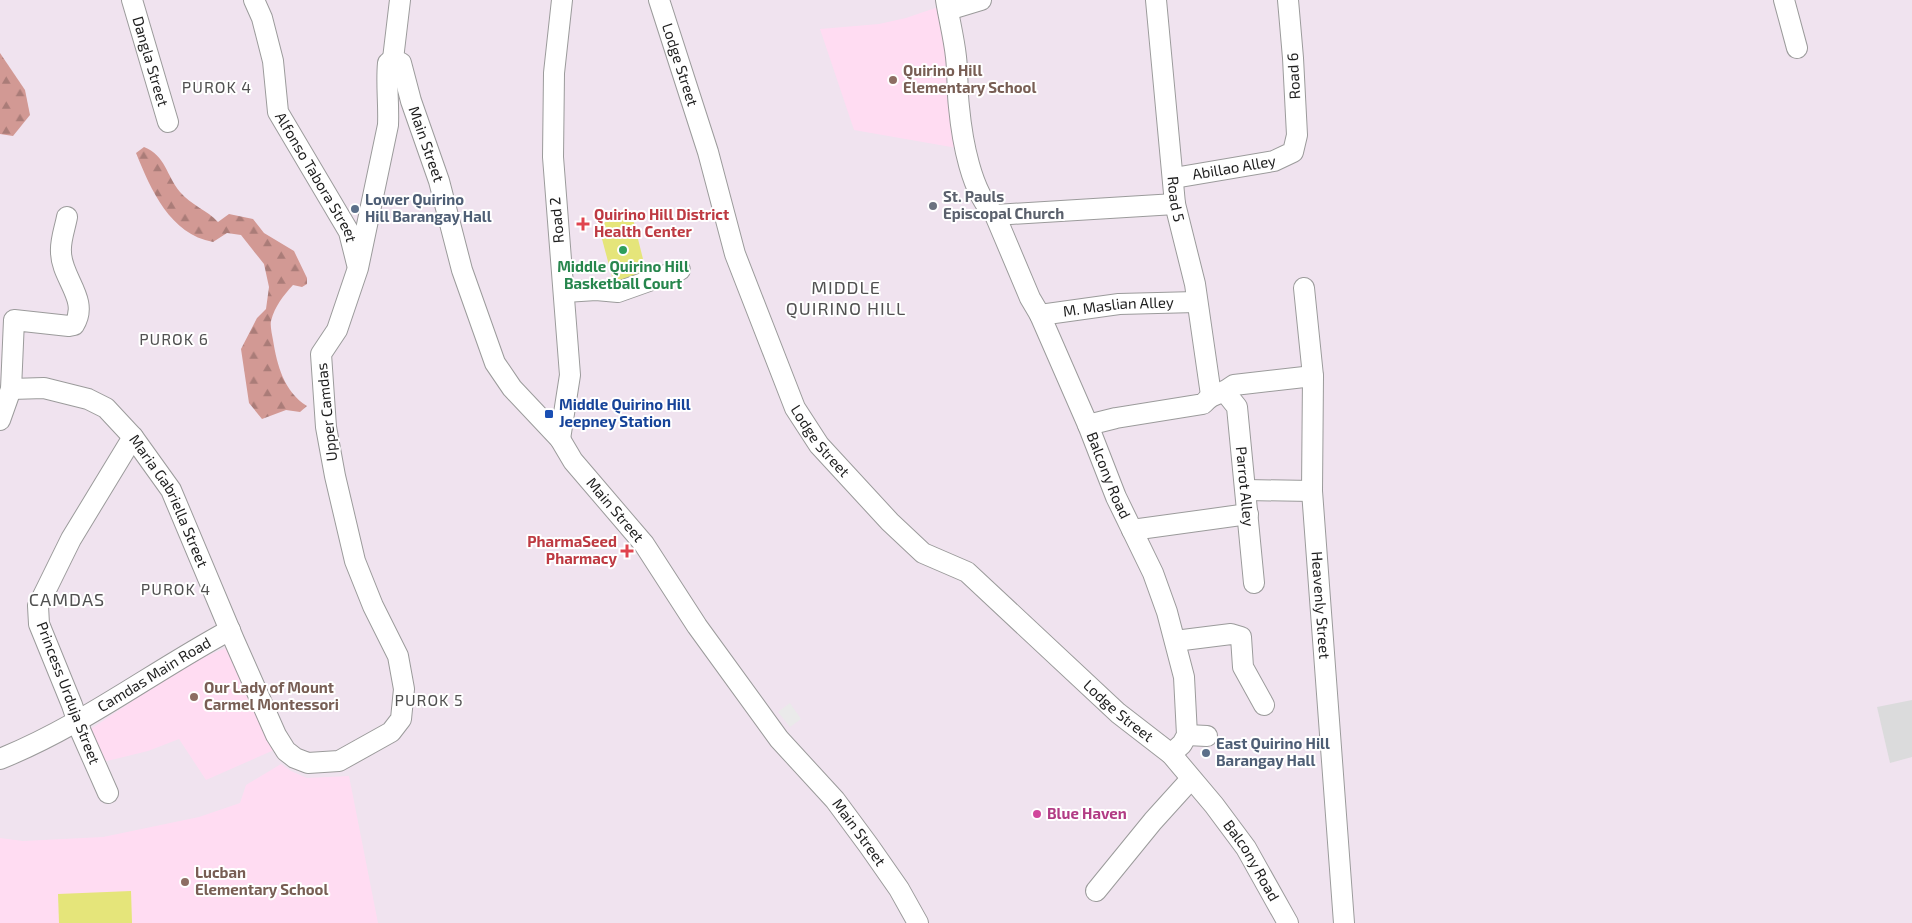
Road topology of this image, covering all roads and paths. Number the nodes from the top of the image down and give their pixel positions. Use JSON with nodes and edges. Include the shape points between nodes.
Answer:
{"nodes":[{"id":1,"x":132,"y":0,"type":"edge"},
{"id":2,"x":254,"y":0,"type":"edge"},
{"id":3,"x":400,"y":0,"type":"edge"},
{"id":4,"x":562,"y":0,"type":"edge"},
{"id":5,"x":659,"y":0,"type":"edge"},
{"id":6,"x":981,"y":0,"type":"edge"},
{"id":7,"x":1156,"y":0,"type":"edge"},
{"id":8,"x":1288,"y":0,"type":"edge"},
{"id":9,"x":1784,"y":0,"type":"edge"},
{"id":10,"x":947,"y":5,"type":"edge"},
{"id":11,"x":1797,"y":48,"type":"dead end"},
{"id":12,"x":393,"y":59,"type":"junction"},
{"id":13,"x":168,"y":122,"type":"dead end"},
{"id":14,"x":1293,"y":152,"type":"joint"},
{"id":15,"x":1174,"y":178,"type":"junction"},
{"id":16,"x":1175,"y":204,"type":"junction"},
{"id":17,"x":995,"y":216,"type":"junction"},
{"id":18,"x":67,"y":217,"type":"dead end"},
{"id":19,"x":358,"y":268,"type":"junction"},
{"id":20,"x":680,"y":270,"type":"dead end"},
{"id":21,"x":1304,"y":288,"type":"dead end"},
{"id":22,"x":565,"y":292,"type":"junction"},
{"id":23,"x":1196,"y":302,"type":"junction"},
{"id":24,"x":1040,"y":315,"type":"junction"},
{"id":25,"x":1313,"y":376,"type":"junction"},
{"id":26,"x":11,"y":389,"type":"junction"},
{"id":27,"x":1218,"y":394,"type":"junction"},
{"id":28,"x":0,"y":420,"type":"edge"},
{"id":29,"x":1088,"y":425,"type":"junction"},
{"id":30,"x":133,"y":437,"type":"junction"},
{"id":31,"x":560,"y":439,"type":"junction"},
{"id":32,"x":1246,"y":490,"type":"junction"},
{"id":33,"x":1312,"y":491,"type":"junction"},
{"id":34,"x":1248,"y":514,"type":"junction"},
{"id":35,"x":1132,"y":530,"type":"junction"},
{"id":36,"x":1254,"y":583,"type":"dead end"},
{"id":37,"x":230,"y":630,"type":"junction"},
{"id":38,"x":1175,"y":641,"type":"junction"},
{"id":39,"x":1264,"y":705,"type":"dead end"},
{"id":40,"x":78,"y":722,"type":"junction"},
{"id":41,"x":391,"y":732,"type":"joint"},
{"id":42,"x":1187,"y":736,"type":"junction"},
{"id":43,"x":1207,"y":736,"type":"dead end"},
{"id":44,"x":1171,"y":754,"type":"junction"},
{"id":45,"x":0,"y":759,"type":"edge"},
{"id":46,"x":1191,"y":779,"type":"junction"},
{"id":47,"x":108,"y":792,"type":"dead end"},
{"id":48,"x":1096,"y":891,"type":"dead end"},
{"id":49,"x":918,"y":923,"type":"edge"},
{"id":50,"x":1288,"y":923,"type":"edge"},
{"id":51,"x":1344,"y":923,"type":"edge"}],
"edges":[{"from":1,"to":13,"type":"street","name":"Dangla Street"},
{"from":2,"to":19,"type":"street","name":"Alfonso Tabora Street","via":[[273,61],[278,112],[348,232]]},
{"from":3,"to":12,"type":"street","name":"Upper Camdas"},
{"from":4,"to":22,"type":"street","name":"Road 2","via":[[554,73],[553,157],[555,208]]},
{"from":5,"to":44,"type":"street","name":"Lodge Street","via":[[708,152],[735,254],[795,408],[806,428],[890,522],[923,553],[967,572],[1118,713]]},
{"from":6,"to":10,"type":"street"},
{"from":7,"to":15,"type":"street","name":"Road 5"},
{"from":8,"to":14,"type":"street","name":"Road 6","via":[[1297,135]]},
{"from":9,"to":11,"type":"street"},
{"from":10,"to":17,"type":"street","name":"Balcony Road","via":[[956,58],[959,108],[972,174],[983,200]]},
{"from":12,"to":19,"type":"street","name":"Upper Camdas","via":[[388,63],[387,73],[388,125]]},
{"from":12,"to":31,"type":"street","name":"Main Street","via":[[401,63],[439,181],[470,296],[495,363],[512,388]]},
{"from":14,"to":15,"type":"street","name":"Abillao Alley","via":[[1274,162]]},
{"from":15,"to":16,"type":"street","name":"Road 5"},
{"from":16,"to":17,"type":"street"},
{"from":16,"to":23,"type":"street","name":"Road 5","via":[[1195,284]]},
{"from":17,"to":24,"type":"street","name":"Balcony Road"},
{"from":18,"to":26,"type":"street","via":[[60,251],[63,270],[80,308],[78,320],[69,326],[14,320]]},
{"from":19,"to":41,"type":"street","name":"Upper Camdas","via":[[337,330],[321,354],[321,382],[335,476],[355,561],[398,656],[404,689],[401,719]]},
{"from":20,"to":22,"type":"street","via":[[618,292]]},
{"from":21,"to":25,"type":"street","name":"Heavenly Street"},
{"from":22,"to":31,"type":"street","name":"Road 2","via":[[570,375]]},
{"from":23,"to":24,"type":"street","name":"M. Maslian Alley","via":[[1119,304]]},
{"from":23,"to":27,"type":"street","name":"Road 5"},
{"from":24,"to":29,"type":"street","name":"Balcony Road"},
{"from":25,"to":27,"type":"street","via":[[1234,385]]},
{"from":25,"to":33,"type":"street","name":"Heavenly Street"},
{"from":26,"to":28,"type":"street"},
{"from":26,"to":30,"type":"street","name":"Maria Gabriella Street","via":[[44,388],[88,399],[106,408]]},
{"from":27,"to":29,"type":"street","via":[[1203,404]]},
{"from":27,"to":32,"type":"street","name":"Parrot Alley","via":[[1237,407]]},
{"from":29,"to":35,"type":"street","name":"Balcony Road"},
{"from":30,"to":37,"type":"street","name":"Maria Gabriella Street","via":[[171,490]]},
{"from":30,"to":40,"type":"street","name":"Princess Urduja Street","via":[[71,539],[38,606],[39,624]]},
{"from":31,"to":49,"type":"street","name":"Main Street","via":[[574,461],[644,544],[697,626],[779,739],[834,800],[869,846]]},
{"from":32,"to":33,"type":"street"},
{"from":32,"to":34,"type":"street","name":"Parrot Alley"},
{"from":33,"to":51,"type":"street","name":"Heavenly Street"},
{"from":34,"to":35,"type":"street"},
{"from":34,"to":36,"type":"street","name":"Parrot Alley"},
{"from":35,"to":38,"type":"street","name":"Balcony Road","via":[[1153,573]]},
{"from":37,"to":40,"type":"street","name":"Camdas Main Road","via":[[186,653]]},
{"from":37,"to":41,"type":"street","name":"Maria Gabriella Street","via":[[276,735],[295,758],[308,763],[339,761]]},
{"from":38,"to":39,"type":"street","via":[[1231,634],[1241,637],[1243,667]]},
{"from":38,"to":42,"type":"street","name":"Balcony Road","via":[[1184,677]]},
{"from":40,"to":45,"type":"street","name":"Camdas Main Road"},
{"from":40,"to":47,"type":"street","name":"Princess Urduja Street"},
{"from":42,"to":43,"type":"street"},
{"from":42,"to":44,"type":"street"},
{"from":44,"to":46,"type":"street","name":"Balcony Road"},
{"from":46,"to":48,"type":"street"},
{"from":46,"to":50,"type":"street","name":"Balcony Road","via":[[1246,848]]}]}
